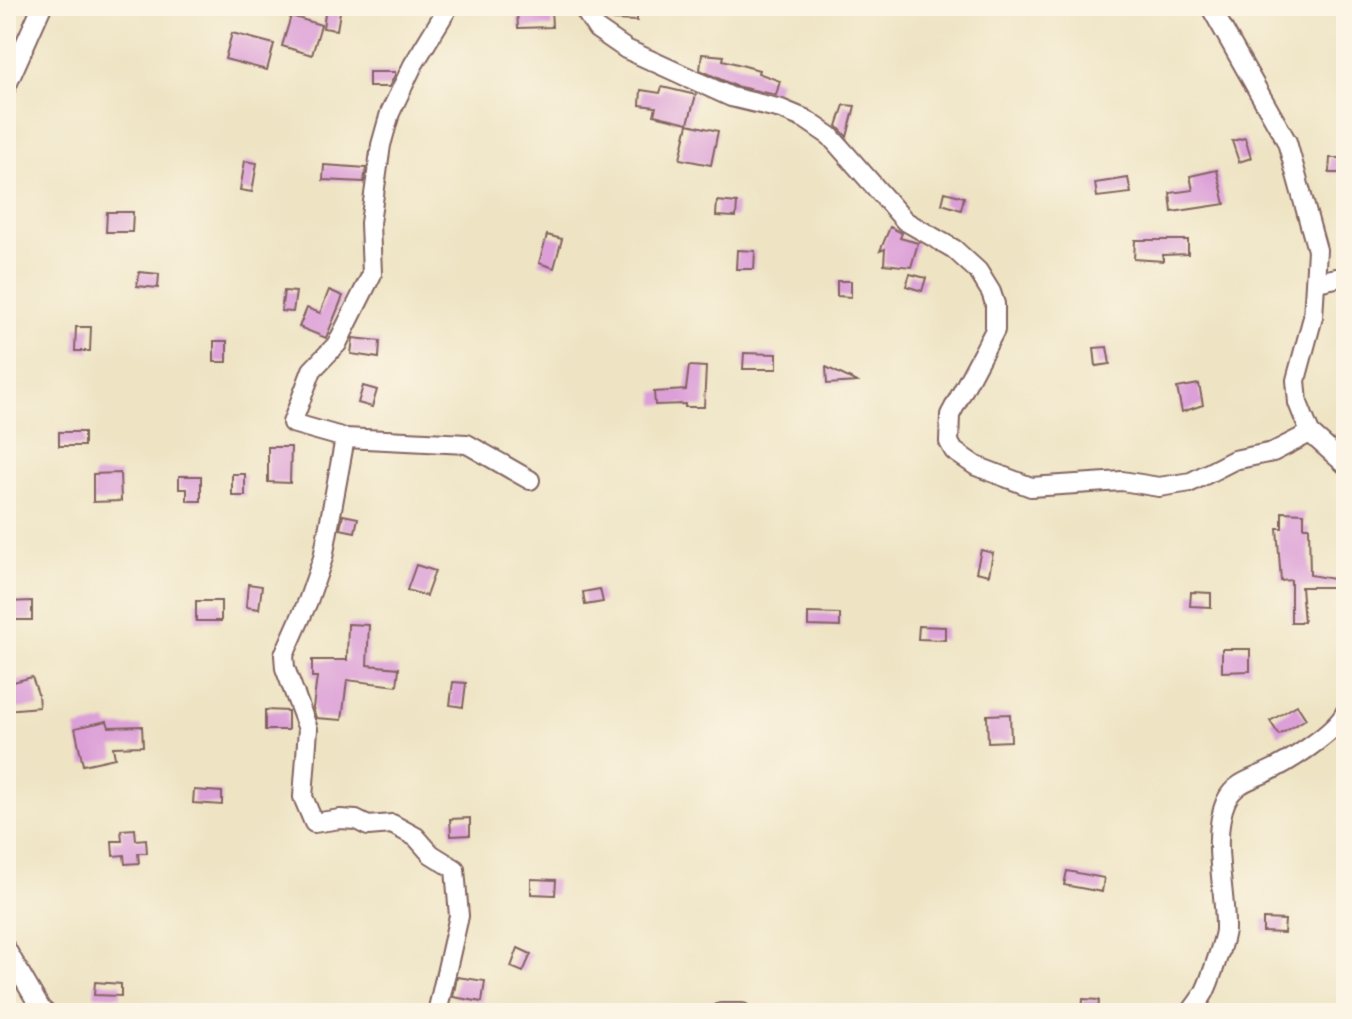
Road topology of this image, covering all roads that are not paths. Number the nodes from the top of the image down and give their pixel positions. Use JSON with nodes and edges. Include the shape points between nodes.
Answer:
{"nodes":[{"id":1,"x":42,"y":6,"type":"edge"},
{"id":2,"x":449,"y":6,"type":"edge"},
{"id":3,"x":582,"y":6,"type":"edge"},
{"id":4,"x":1210,"y":6,"type":"edge"},
{"id":5,"x":6,"y":87,"type":"edge"},
{"id":6,"x":1346,"y":276,"type":"edge"},
{"id":7,"x":1317,"y":282,"type":"junction"},
{"id":8,"x":1310,"y":433,"type":"junction"},
{"id":9,"x":345,"y":438,"type":"junction"},
{"id":10,"x":1346,"y":465,"type":"edge"},
{"id":11,"x":530,"y":480,"type":"dead end"},
{"id":12,"x":1346,"y":711,"type":"edge"},
{"id":13,"x":6,"y":949,"type":"edge"},
{"id":14,"x":46,"y":1013,"type":"edge"},
{"id":15,"x":437,"y":1013,"type":"edge"},
{"id":16,"x":721,"y":1013,"type":"edge"},
{"id":17,"x":742,"y":1013,"type":"edge"},
{"id":18,"x":1190,"y":1013,"type":"edge"}],
"edges":[{"from":1,"to":5,"type":"street"},
{"from":2,"to":9,"type":"street","via":[[413,65],[385,129],[370,223],[372,274],[337,344],[312,370],[292,423]]},
{"from":3,"to":8,"type":"street","via":[[597,29],[626,49],[731,97],[781,109],[817,127],[905,221],[954,249],[978,271],[995,304],[995,330],[948,425],[954,451],[976,466],[1031,487],[1122,481],[1159,487],[1191,482]]},
{"from":4,"to":7,"type":"street","via":[[1287,142],[1317,250]]},
{"from":6,"to":7,"type":"street"},
{"from":7,"to":8,"type":"street","via":[[1296,380]]},
{"from":8,"to":10,"type":"street"},
{"from":9,"to":11,"type":"street","via":[[467,444]]},
{"from":9,"to":15,"type":"street","via":[[323,558],[284,655],[308,729],[303,797],[314,823],[340,819],[368,826],[392,824],[455,869],[459,916]]},
{"from":12,"to":18,"type":"street","via":[[1318,739],[1238,786],[1226,801],[1220,867],[1225,932],[1205,992]]},
{"from":13,"to":14,"type":"street"},
{"from":16,"to":17,"type":"street"}]}
